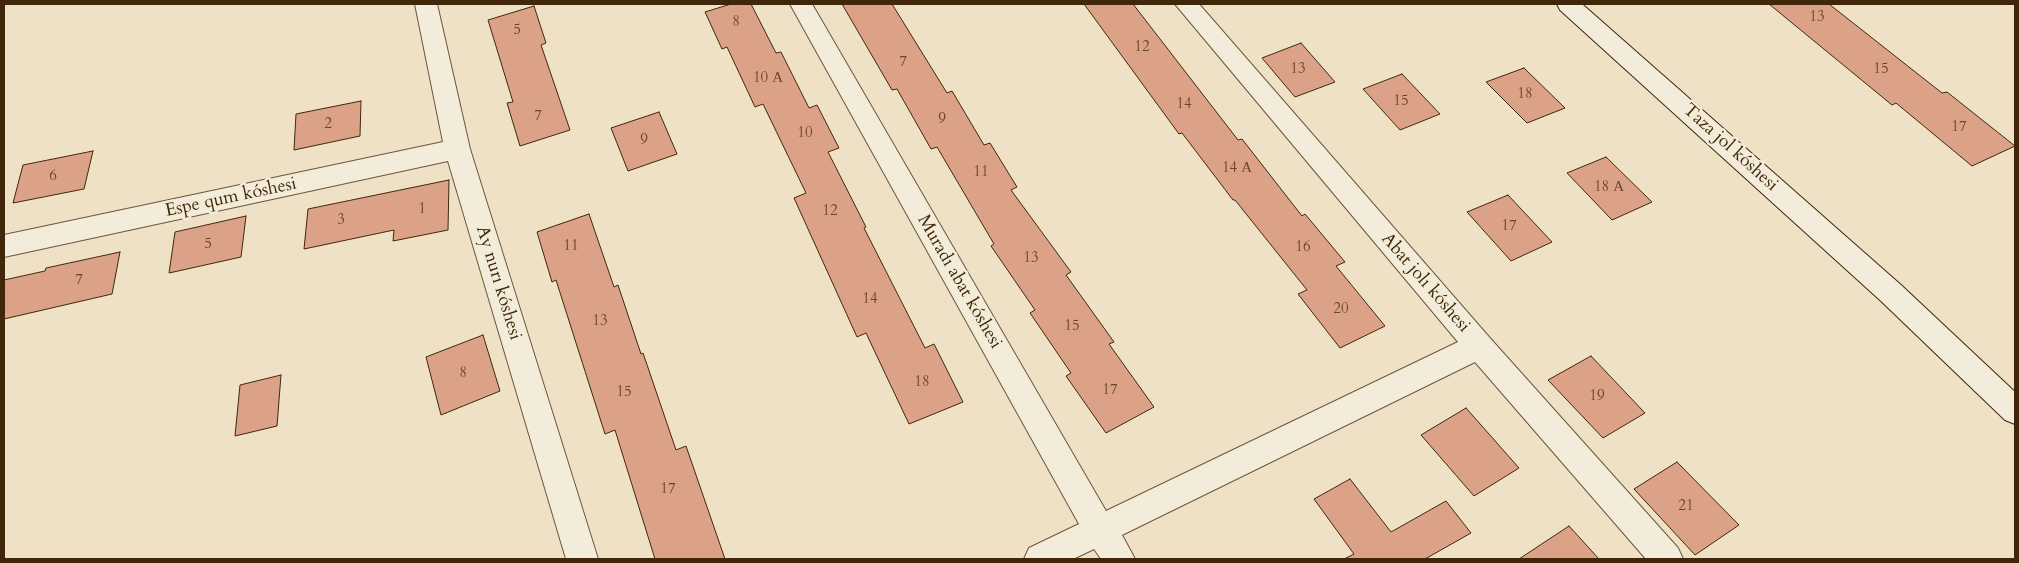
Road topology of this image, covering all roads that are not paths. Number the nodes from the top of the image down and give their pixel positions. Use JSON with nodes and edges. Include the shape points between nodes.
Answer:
{"nodes":[{"id":1,"x":426,"y":4,"type":"edge"},
{"id":2,"x":801,"y":4,"type":"edge"},
{"id":3,"x":1186,"y":4,"type":"edge"},
{"id":4,"x":1568,"y":4,"type":"edge"},
{"id":5,"x":457,"y":149,"type":"junction"},
{"id":6,"x":4,"y":246,"type":"edge"},
{"id":7,"x":1479,"y":346,"type":"junction"},
{"id":8,"x":2015,"y":410,"type":"edge"},
{"id":9,"x":1099,"y":529,"type":"junction"},
{"id":10,"x":582,"y":559,"type":"edge"},
{"id":11,"x":1040,"y":559,"type":"edge"},
{"id":12,"x":1119,"y":559,"type":"edge"},
{"id":13,"x":1667,"y":559,"type":"edge"}],
"edges":[{"from":1,"to":5,"type":"street","name":"Ay nurı kóshesi"},
{"from":2,"to":9,"type":"street","name":"Muradı abat kóshesi"},
{"from":3,"to":7,"type":"street","name":"Abat jolı kóshesi"},
{"from":4,"to":8,"type":"street","name":"Taza jol kóshesi","via":[[1891,293]]},
{"from":5,"to":6,"type":"street","name":"Espe qum kóshesi"},
{"from":5,"to":10,"type":"street","name":"Ay nurı kóshesi"},
{"from":7,"to":9,"type":"street"},
{"from":7,"to":13,"type":"street","name":"Abat jolı kóshesi"},
{"from":9,"to":11,"type":"street"},
{"from":9,"to":12,"type":"street","name":"Muradı abat kóshesi"}]}
